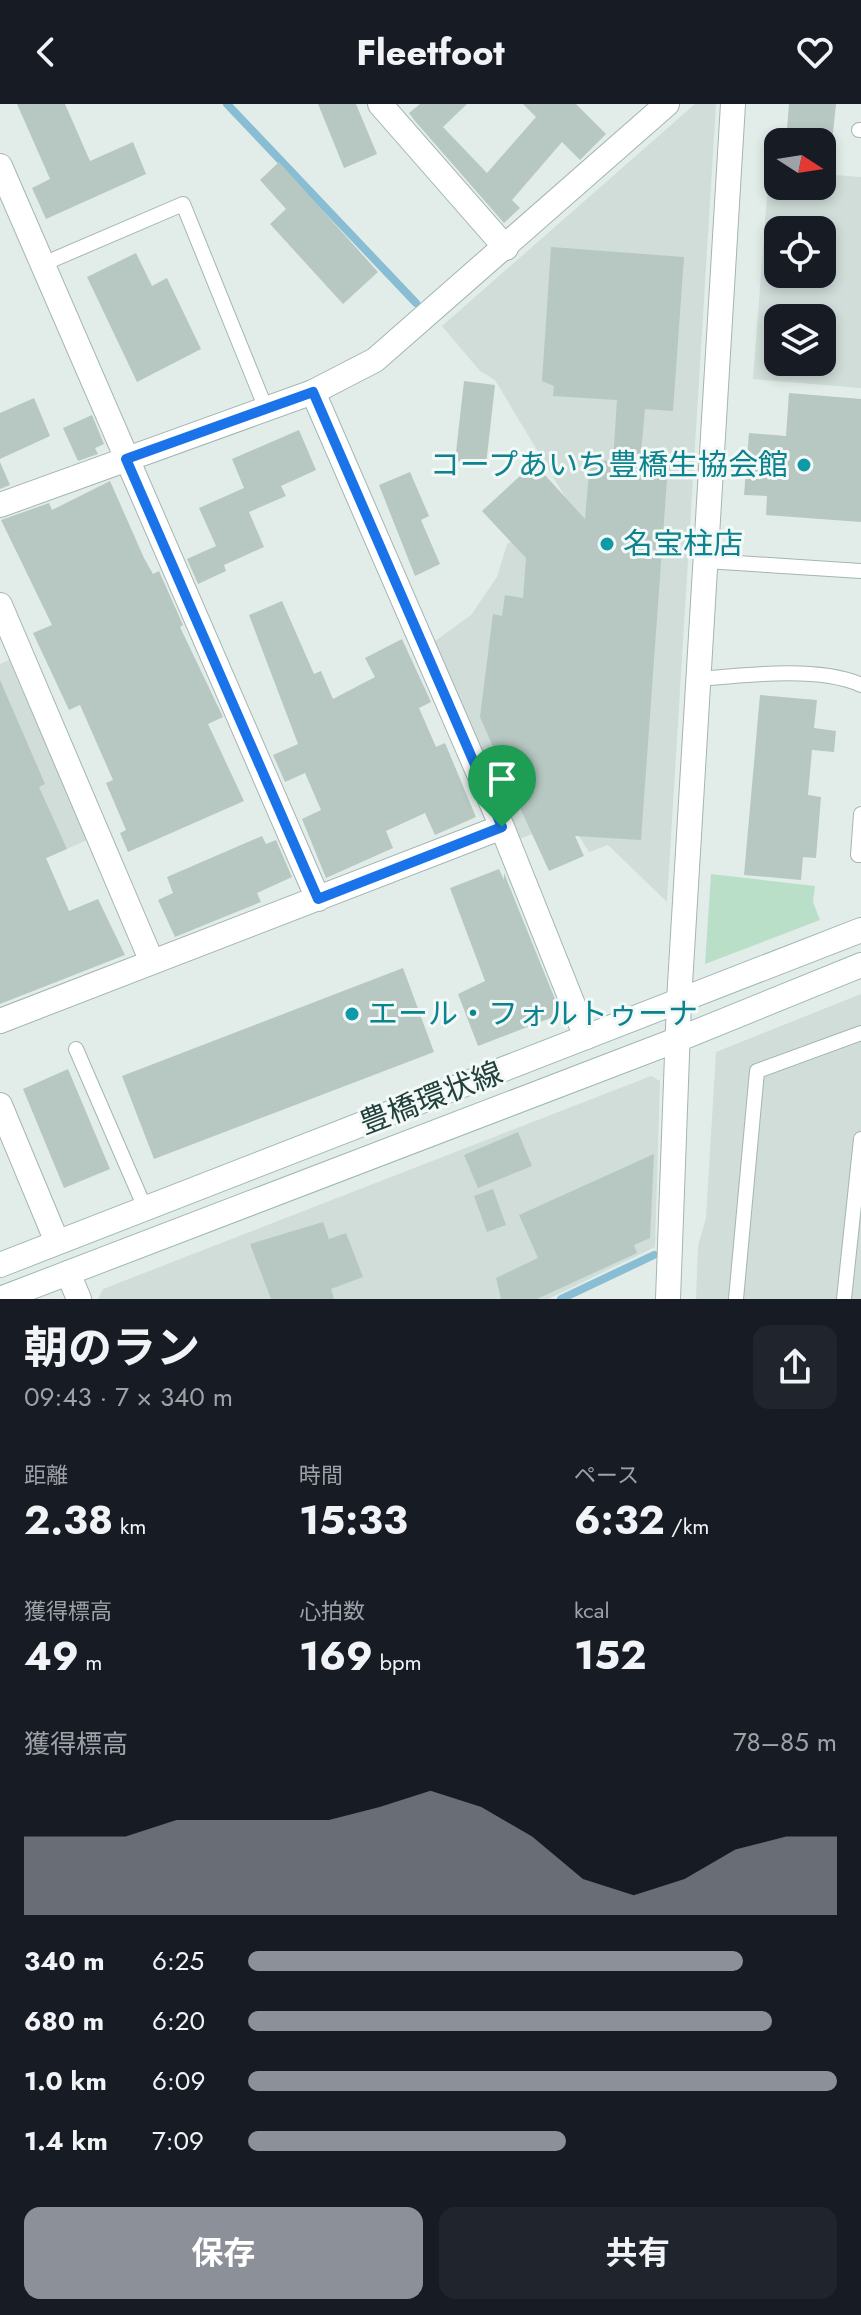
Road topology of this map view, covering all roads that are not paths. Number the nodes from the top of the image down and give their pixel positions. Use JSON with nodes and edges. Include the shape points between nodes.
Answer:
{"nodes":[{"id":1,"x":667,"y":104,"type":"edge"},
{"id":2,"x":733,"y":104,"type":"edge"},
{"id":3,"x":385,"y":106,"type":"edge"},
{"id":4,"x":0,"y":166,"type":"edge"},
{"id":5,"x":506,"y":248,"type":"junction"},
{"id":6,"x":43,"y":264,"type":"junction"},
{"id":7,"x":313,"y":392,"type":"junction"},
{"id":8,"x":266,"y":409,"type":"junction"},
{"id":9,"x":126,"y":459,"type":"junction"},
{"id":10,"x":0,"y":505,"type":"edge"},
{"id":11,"x":706,"y":561,"type":"junction"},
{"id":12,"x":861,"y":571,"type":"edge"},
{"id":13,"x":0,"y":605,"type":"edge"},
{"id":14,"x":699,"y":679,"type":"junction"},
{"id":15,"x":861,"y":685,"type":"edge"},
{"id":16,"x":861,"y":814,"type":"edge"},
{"id":17,"x":502,"y":827,"type":"junction"},
{"id":18,"x":861,"y":855,"type":"edge"},
{"id":19,"x":318,"y":899,"type":"junction"},
{"id":20,"x":861,"y":930,"type":"edge"},
{"id":21,"x":152,"y":962,"type":"junction"},
{"id":22,"x":854,"y":967,"type":"edge"},
{"id":23,"x":679,"y":1001,"type":"junction"},
{"id":24,"x":0,"y":1021,"type":"edge"},
{"id":25,"x":861,"y":1033,"type":"edge"},
{"id":26,"x":586,"y":1037,"type":"junction"},
{"id":27,"x":679,"y":1039,"type":"junction"},
{"id":28,"x":76,"y":1049,"type":"dead end"},
{"id":29,"x":0,"y":1105,"type":"edge"},
{"id":30,"x":861,"y":1139,"type":"edge"},
{"id":31,"x":145,"y":1208,"type":"junction"},
{"id":32,"x":57,"y":1242,"type":"junction"},
{"id":33,"x":0,"y":1265,"type":"edge"},
{"id":34,"x":68,"y":1273,"type":"junction"},
{"id":35,"x":0,"y":1299,"type":"edge"},
{"id":36,"x":79,"y":1299,"type":"edge"},
{"id":37,"x":668,"y":1299,"type":"edge"},
{"id":38,"x":736,"y":1299,"type":"edge"},
{"id":39,"x":844,"y":1299,"type":"edge"}],
"edges":[{"from":1,"to":5,"type":"street"},
{"from":2,"to":11,"type":"street"},
{"from":3,"to":5,"type":"street"},
{"from":4,"to":6,"type":"street"},
{"from":5,"to":7,"type":"street","via":[[375,360]]},
{"from":6,"to":8,"type":"lane","via":[[183,204]]},
{"from":6,"to":9,"type":"street"},
{"from":7,"to":8,"type":"street"},
{"from":7,"to":17,"type":"street"},
{"from":8,"to":9,"type":"street"},
{"from":9,"to":10,"type":"street"},
{"from":9,"to":19,"type":"street"},
{"from":11,"to":12,"type":"lane"},
{"from":11,"to":14,"type":"street"},
{"from":13,"to":21,"type":"street"},
{"from":14,"to":15,"type":"lane","via":[[776,674],[847,678]]},
{"from":14,"to":23,"type":"street"},
{"from":16,"to":18,"type":"lane"},
{"from":17,"to":19,"type":"street"},
{"from":17,"to":26,"type":"street"},
{"from":19,"to":21,"type":"street"},
{"from":20,"to":23,"type":"street","name":"豊橋環状線"},
{"from":21,"to":24,"type":"street"},
{"from":22,"to":27,"type":"street","name":"豊橋環状線"},
{"from":23,"to":26,"type":"street","name":"豊橋環状線"},
{"from":23,"to":27,"type":"street"},
{"from":25,"to":38,"type":"lane","via":[[757,1071]]},
{"from":26,"to":31,"type":"street","name":"豊橋環状線"},
{"from":27,"to":34,"type":"street","name":"豊橋環状線"},
{"from":27,"to":37,"type":"street"},
{"from":28,"to":31,"type":"lane"},
{"from":29,"to":32,"type":"street"},
{"from":30,"to":39,"type":"lane"},
{"from":31,"to":32,"type":"street","name":"豊橋環状線"},
{"from":32,"to":33,"type":"street","name":"豊橋環状線"},
{"from":34,"to":35,"type":"street","name":"豊橋環状線"},
{"from":34,"to":36,"type":"street"}]}
